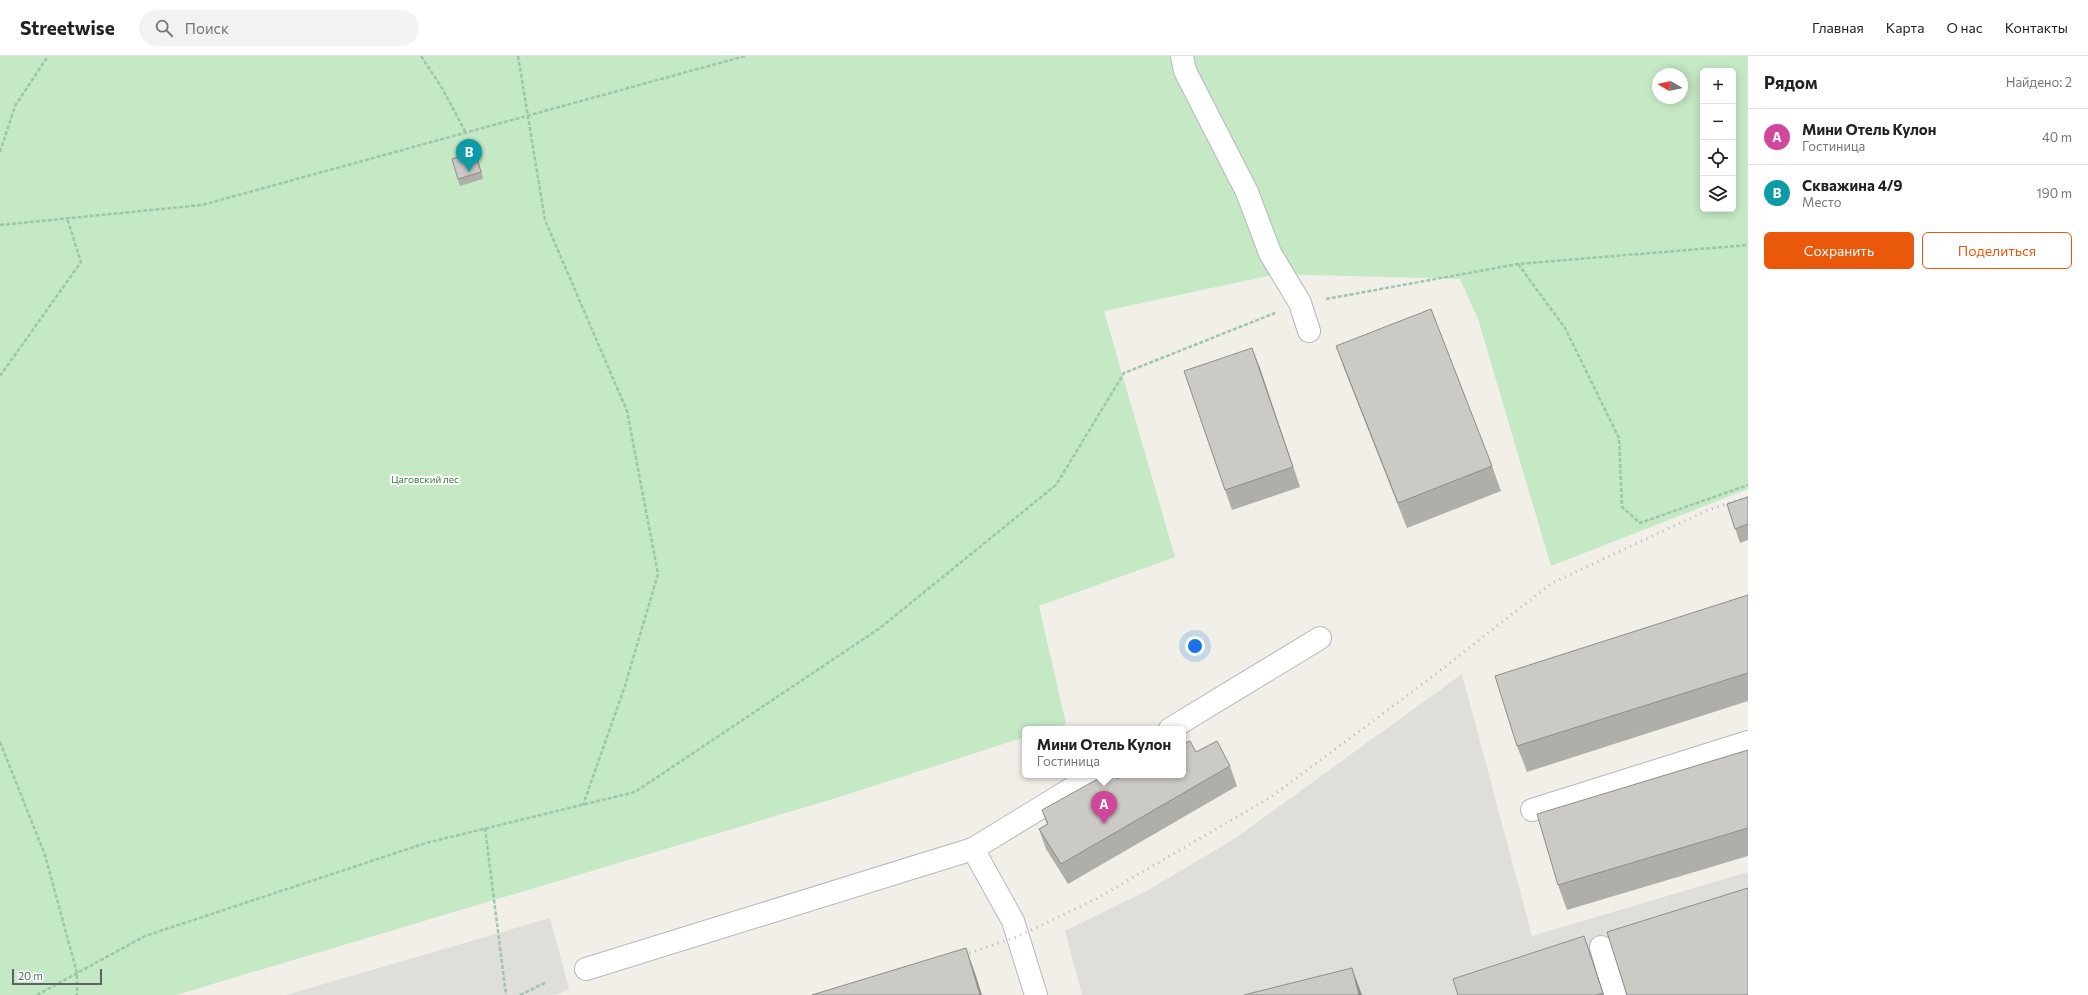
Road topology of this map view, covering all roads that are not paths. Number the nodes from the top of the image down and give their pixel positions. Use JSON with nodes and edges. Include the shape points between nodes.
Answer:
{"nodes":[{"id":1,"x":1182,"y":56,"type":"edge"},
{"id":2,"x":1309,"y":331,"type":"dead end"},
{"id":3,"x":1320,"y":638,"type":"dead end"},
{"id":4,"x":1175,"y":726,"type":"edge"},
{"id":5,"x":1748,"y":742,"type":"edge"},
{"id":6,"x":1089,"y":778,"type":"edge"},
{"id":7,"x":1532,"y":810,"type":"dead end"},
{"id":8,"x":973,"y":849,"type":"junction"},
{"id":9,"x":1601,"y":947,"type":"dead end"},
{"id":10,"x":586,"y":969,"type":"dead end"},
{"id":11,"x":1036,"y":995,"type":"edge"},
{"id":12,"x":1615,"y":995,"type":"edge"}],
"edges":[{"from":1,"to":2,"type":"street","via":[[1185,71],[1247,192],[1270,253],[1300,303]]},
{"from":3,"to":4,"type":"street"},
{"from":5,"to":7,"type":"street"},
{"from":6,"to":8,"type":"street"},
{"from":8,"to":10,"type":"street"},
{"from":8,"to":11,"type":"street","via":[[1013,921]]},
{"from":9,"to":12,"type":"street"}]}
